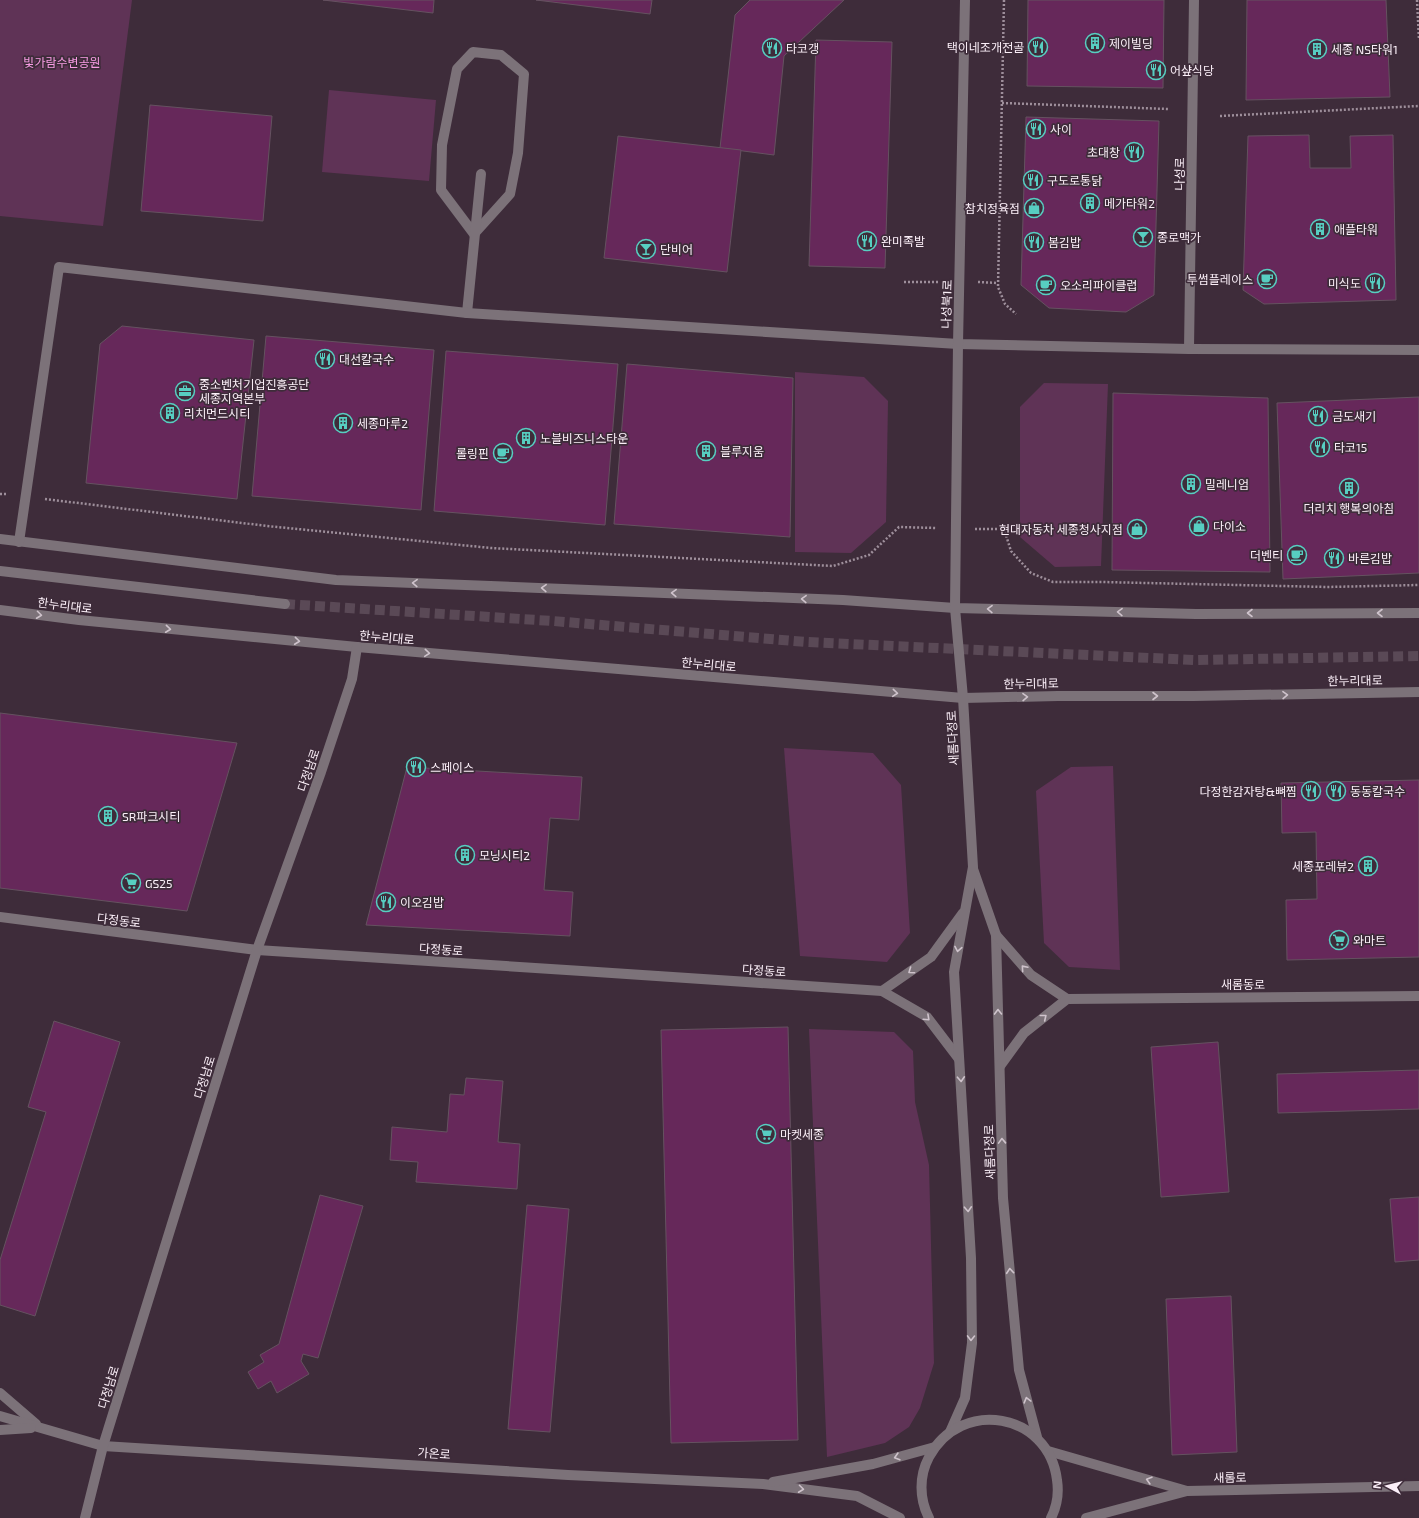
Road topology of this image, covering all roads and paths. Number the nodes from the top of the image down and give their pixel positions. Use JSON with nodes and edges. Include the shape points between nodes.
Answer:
{"nodes":[{"id":1,"x":965,"y":0,"type":"edge"},
{"id":2,"x":1004,"y":0,"type":"edge"},
{"id":3,"x":1194,"y":0,"type":"edge"},
{"id":4,"x":1418,"y":0,"type":"edge"},
{"id":5,"x":1419,"y":40,"type":"edge"},
{"id":6,"x":1002,"y":103,"type":"junction"},
{"id":7,"x":1419,"y":106,"type":"edge"},
{"id":8,"x":1168,"y":109,"type":"dead end"},
{"id":9,"x":1220,"y":116,"type":"dead end"},
{"id":10,"x":481,"y":174,"type":"dead end"},
{"id":11,"x":474,"y":234,"type":"junction"},
{"id":12,"x":466,"y":313,"type":"junction"},
{"id":13,"x":1016,"y":314,"type":"dead end"},
{"id":14,"x":958,"y":344,"type":"junction"},
{"id":15,"x":1189,"y":349,"type":"junction"},
{"id":16,"x":1419,"y":350,"type":"edge"},
{"id":17,"x":0,"y":494,"type":"edge"},
{"id":18,"x":27,"y":496,"type":"junction"},
{"id":19,"x":899,"y":528,"type":"dead end"},
{"id":20,"x":1004,"y":529,"type":"dead end"},
{"id":21,"x":0,"y":539,"type":"edge"},
{"id":22,"x":19,"y":542,"type":"junction"},
{"id":23,"x":0,"y":571,"type":"edge"},
{"id":24,"x":1419,"y":585,"type":"edge"},
{"id":25,"x":285,"y":604,"type":"tunnel mouth"},
{"id":26,"x":955,"y":608,"type":"junction"},
{"id":27,"x":0,"y":610,"type":"edge"},
{"id":28,"x":1419,"y":613,"type":"edge"},
{"id":29,"x":357,"y":647,"type":"junction"},
{"id":30,"x":1419,"y":692,"type":"edge"},
{"id":31,"x":962,"y":698,"type":"junction"},
{"id":32,"x":973,"y":867,"type":"junction"},
{"id":33,"x":965,"y":911,"type":"junction"},
{"id":34,"x":0,"y":917,"type":"edge"},
{"id":35,"x":996,"y":936,"type":"junction"},
{"id":36,"x":257,"y":950,"type":"junction"},
{"id":37,"x":882,"y":992,"type":"junction"},
{"id":38,"x":1419,"y":996,"type":"edge"},
{"id":39,"x":1067,"y":998,"type":"junction"},
{"id":40,"x":959,"y":1059,"type":"junction"},
{"id":41,"x":1000,"y":1066,"type":"junction"},
{"id":42,"x":0,"y":1393,"type":"edge"},
{"id":43,"x":0,"y":1416,"type":"edge"},
{"id":44,"x":39,"y":1427,"type":"junction"},
{"id":45,"x":0,"y":1430,"type":"edge"},
{"id":46,"x":950,"y":1432,"type":"junction"},
{"id":47,"x":1037,"y":1437,"type":"junction"},
{"id":48,"x":104,"y":1446,"type":"junction"},
{"id":49,"x":935,"y":1447,"type":"junction"},
{"id":50,"x":1048,"y":1451,"type":"junction"},
{"id":51,"x":763,"y":1484,"type":"junction"},
{"id":52,"x":1419,"y":1486,"type":"edge"},
{"id":53,"x":1187,"y":1491,"type":"junction"},
{"id":54,"x":85,"y":1518,"type":"edge"},
{"id":55,"x":900,"y":1518,"type":"edge"},
{"id":56,"x":929,"y":1518,"type":"edge"},
{"id":57,"x":1050,"y":1518,"type":"edge"},
{"id":58,"x":1086,"y":1518,"type":"edge"}],
"edges":[{"from":1,"to":14,"type":"street","name":"나성북1로"},
{"from":2,"to":6,"type":"path"},
{"from":3,"to":15,"type":"street","name":"나성로"},
{"from":4,"to":5,"type":"path"},
{"from":6,"to":8,"type":"path"},
{"from":6,"to":13,"type":"path","via":[[998,287],[1005,304]]},
{"from":7,"to":9,"type":"path"},
{"from":10,"to":11,"type":"street"},
{"from":11,"to":11,"type":"street","via":[[510,194],[518,153],[524,74],[501,55],[473,52],[457,69],[442,145],[441,190]]},
{"from":11,"to":12,"type":"street"},
{"from":12,"to":14,"type":"street"},
{"from":12,"to":18,"type":"street","via":[[59,267]]},
{"from":14,"to":15,"type":"street"},
{"from":14,"to":26,"type":"street","name":"나성북1로"},
{"from":15,"to":16,"type":"street"},
{"from":17,"to":18,"type":"path"},
{"from":18,"to":19,"type":"path","via":[[267,526],[491,548],[833,566],[869,556]]},
{"from":18,"to":22,"type":"street"},
{"from":20,"to":24,"type":"path","via":[[1011,551],[1031,573],[1053,582],[1327,587]]},
{"from":21,"to":22,"type":"street"},
{"from":26,"to":22,"type":"street","one_way":true,"via":[[835,600],[336,580]]},
{"from":23,"to":25,"type":"street"},
{"from":28,"to":26,"type":"street","one_way":true,"via":[[1196,614]]},
{"from":26,"to":31,"type":"street","name":"새롬다정로"},
{"from":27,"to":29,"type":"street","name":"한누리대로","one_way":true},
{"from":29,"to":31,"type":"street","name":"한누리대로","one_way":true},
{"from":29,"to":36,"type":"street","name":"다정남로","via":[[352,680]]},
{"from":31,"to":30,"type":"street","name":"한누리대로","one_way":true},
{"from":31,"to":32,"type":"street","name":"새롬다정로"},
{"from":32,"to":33,"type":"street","name":"새롬다정로"},
{"from":32,"to":35,"type":"street","name":"새롬다정로"},
{"from":33,"to":37,"type":"street","one_way":true,"via":[[931,957]]},
{"from":33,"to":40,"type":"street","name":"새롬다정로","one_way":true,"via":[[954,972]]},
{"from":34,"to":36,"type":"street","name":"다정동로"},
{"from":39,"to":35,"type":"street","one_way":true,"via":[[1031,975]]},
{"from":41,"to":35,"type":"street","name":"새롬다정로","one_way":true},
{"from":36,"to":37,"type":"street","name":"다정동로"},
{"from":36,"to":48,"type":"street","name":"다정남로"},
{"from":37,"to":40,"type":"street","one_way":true,"via":[[927,1017]]},
{"from":38,"to":39,"type":"street","name":"새롬동로"},
{"from":41,"to":39,"type":"street","one_way":true,"via":[[1024,1033]]},
{"from":40,"to":46,"type":"street","name":"새롬다정로","one_way":true,"via":[[971,1270],[972,1343],[965,1398]]},
{"from":47,"to":41,"type":"street","name":"새롬다정로","one_way":true,"via":[[1019,1370],[1004,1198]]},
{"from":42,"to":44,"type":"street"},
{"from":43,"to":44,"type":"street","name":"가온로"},
{"from":44,"to":45,"type":"street"},
{"from":44,"to":48,"type":"street","name":"가온로"},
{"from":46,"to":47,"type":"street","via":[[969,1422],[987,1419],[1005,1421],[1022,1427]]},
{"from":46,"to":49,"type":"street"},
{"from":47,"to":50,"type":"street"},
{"from":48,"to":51,"type":"street","name":"가온로","via":[[568,1475]]},
{"from":48,"to":54,"type":"street","name":"다정남로"},
{"from":49,"to":51,"type":"street","one_way":true,"via":[[873,1464]]},
{"from":49,"to":56,"type":"street","via":[[924,1466],[921,1487],[924,1508]]},
{"from":53,"to":50,"type":"street","name":"새롬로","one_way":true},
{"from":50,"to":57,"type":"street","via":[[1056,1468],[1058,1490]]},
{"from":51,"to":55,"type":"street","one_way":true,"via":[[857,1496]]},
{"from":52,"to":53,"type":"street","name":"새롬로"},
{"from":53,"to":58,"type":"street"}]}
